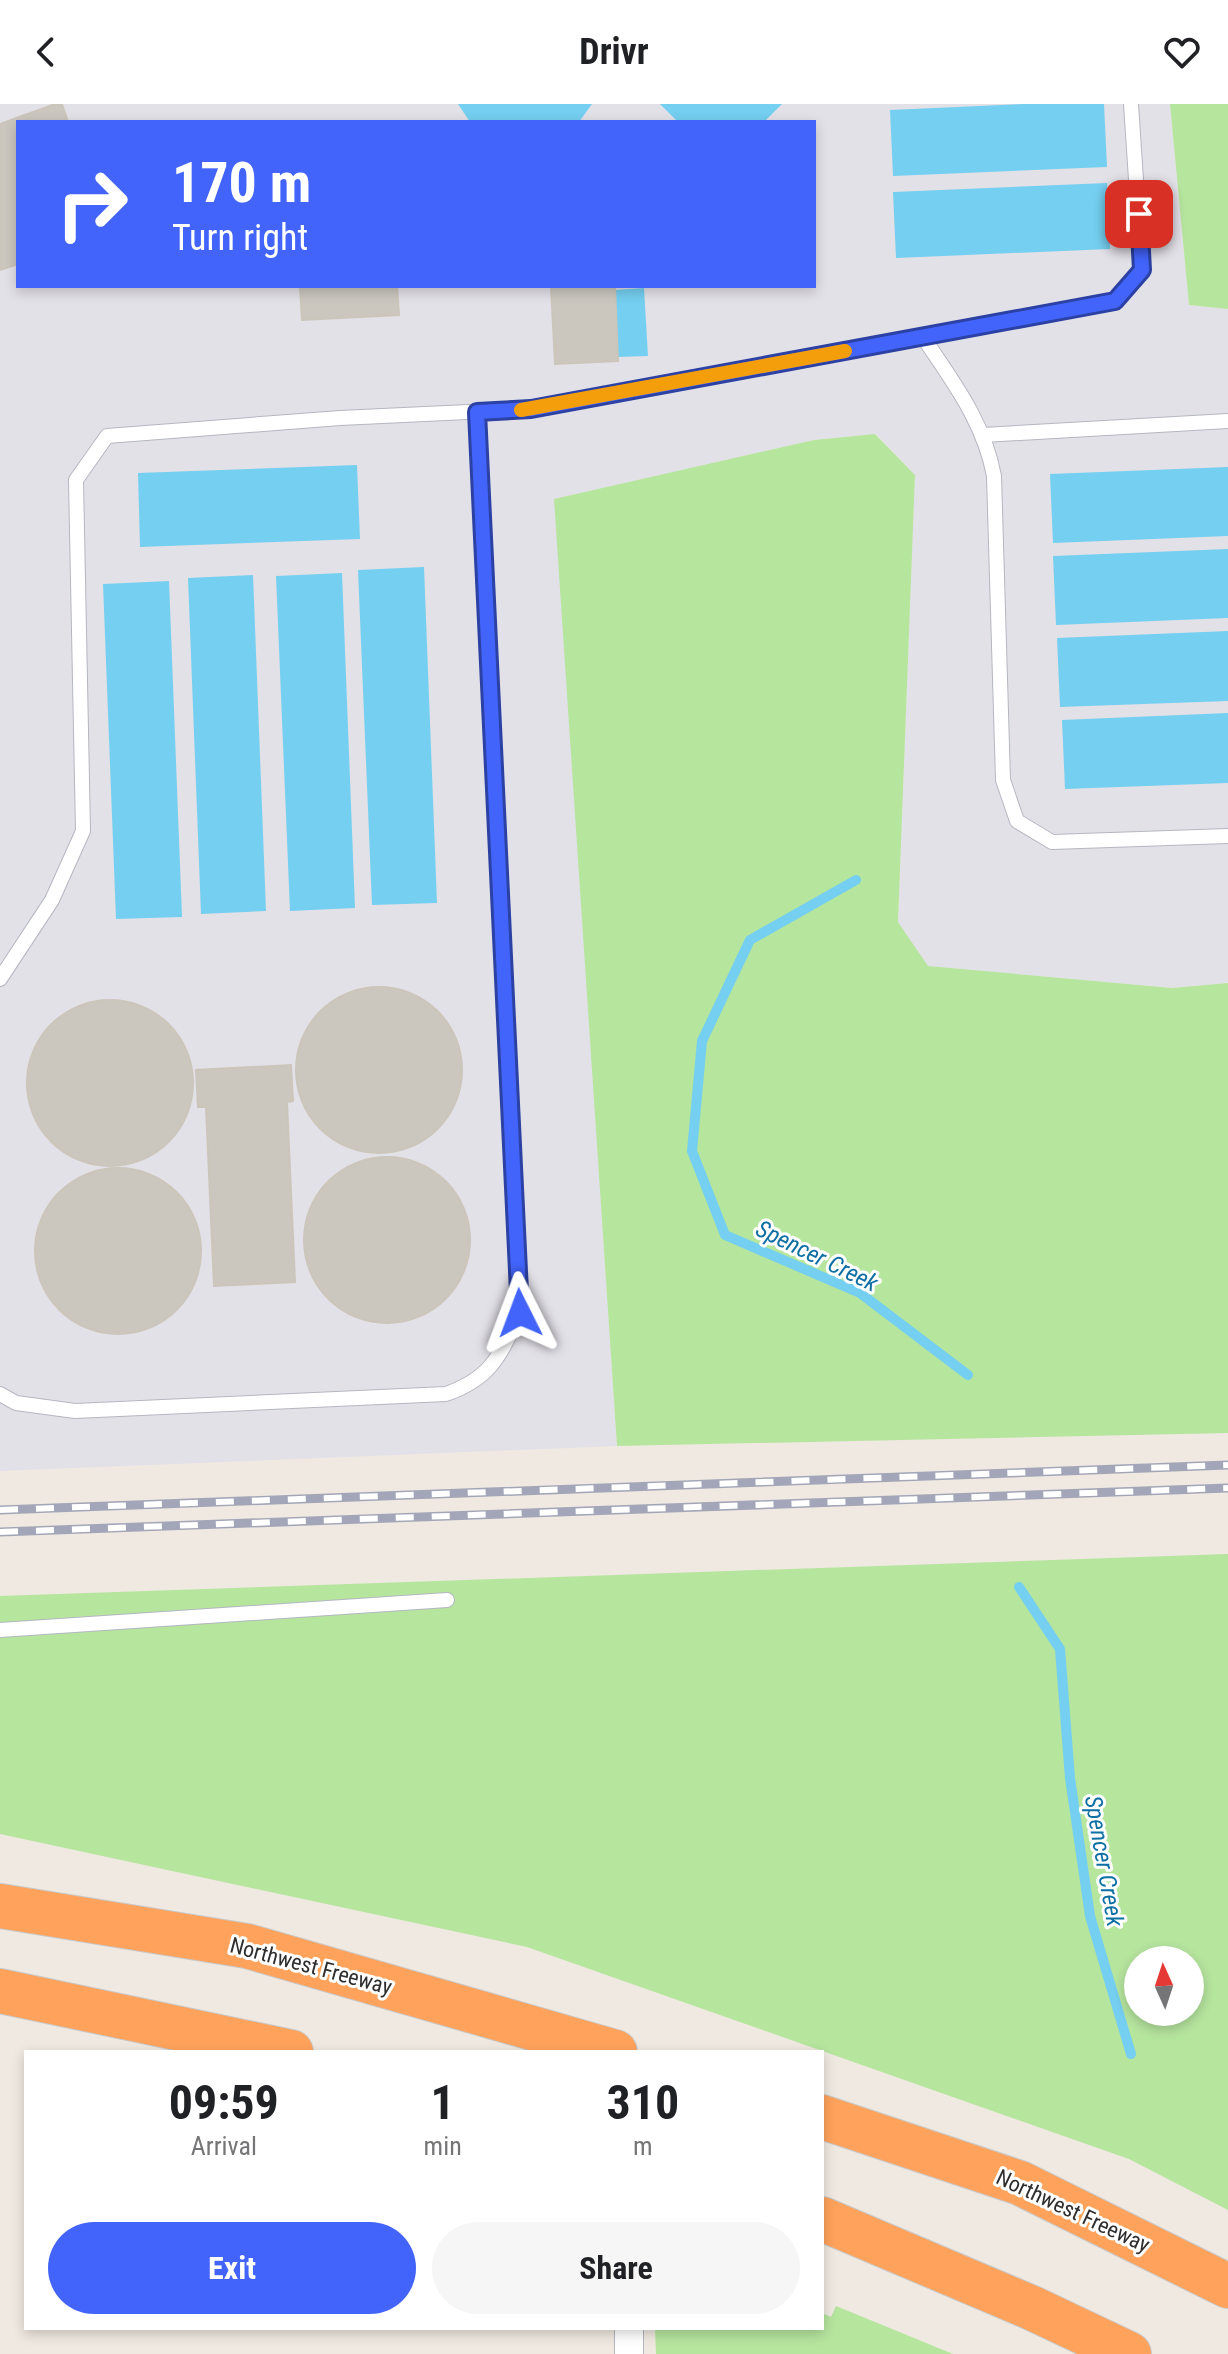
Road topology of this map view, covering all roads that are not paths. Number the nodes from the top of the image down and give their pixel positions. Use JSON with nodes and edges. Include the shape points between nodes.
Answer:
{"nodes":[{"id":1,"x":1131,"y":104,"type":"edge"},
{"id":2,"x":923,"y":337,"type":"junction"},
{"id":3,"x":477,"y":412,"type":"junction"},
{"id":4,"x":1228,"y":421,"type":"edge"},
{"id":5,"x":983,"y":435,"type":"junction"},
{"id":6,"x":1228,"y":836,"type":"edge"},
{"id":7,"x":0,"y":979,"type":"edge"},
{"id":8,"x":0,"y":1394,"type":"edge"},
{"id":9,"x":447,"y":1600,"type":"dead end"},
{"id":10,"x":0,"y":1630,"type":"edge"},
{"id":11,"x":0,"y":1906,"type":"edge"},
{"id":12,"x":0,"y":1991,"type":"edge"},
{"id":13,"x":281,"y":2050,"type":"edge"},
{"id":14,"x":608,"y":2050,"type":"edge"},
{"id":15,"x":824,"y":2118,"type":"edge"},
{"id":16,"x":824,"y":2220,"type":"edge"},
{"id":17,"x":1228,"y":2286,"type":"edge"},
{"id":18,"x":629,"y":2330,"type":"edge"},
{"id":19,"x":629,"y":2354,"type":"edge"},
{"id":20,"x":1129,"y":2354,"type":"edge"}],
"edges":[{"from":1,"to":2,"type":"lane","via":[[1142,270],[1115,301]]},
{"from":2,"to":3,"type":"lane","via":[[531,409]]},
{"from":2,"to":5,"type":"lane","via":[[974,412]]},
{"from":3,"to":7,"type":"lane","via":[[107,436],[76,480],[83,831],[52,900]]},
{"from":3,"to":8,"type":"lane","via":[[520,1313],[497,1362],[471,1385],[446,1394],[75,1411],[16,1403]]},
{"from":4,"to":5,"type":"lane"},
{"from":5,"to":6,"type":"lane","via":[[994,476],[1003,780],[1017,821],[1052,842]]},
{"from":9,"to":10,"type":"lane"},
{"from":11,"to":14,"type":"highway","name":"Northwest Freeway","via":[[247,1946]]},
{"from":12,"to":13,"type":"highway"},
{"from":15,"to":17,"type":"highway","name":"Northwest Freeway","via":[[1020,2183]]},
{"from":16,"to":20,"type":"highway"},
{"from":18,"to":19,"type":"street"}]}
